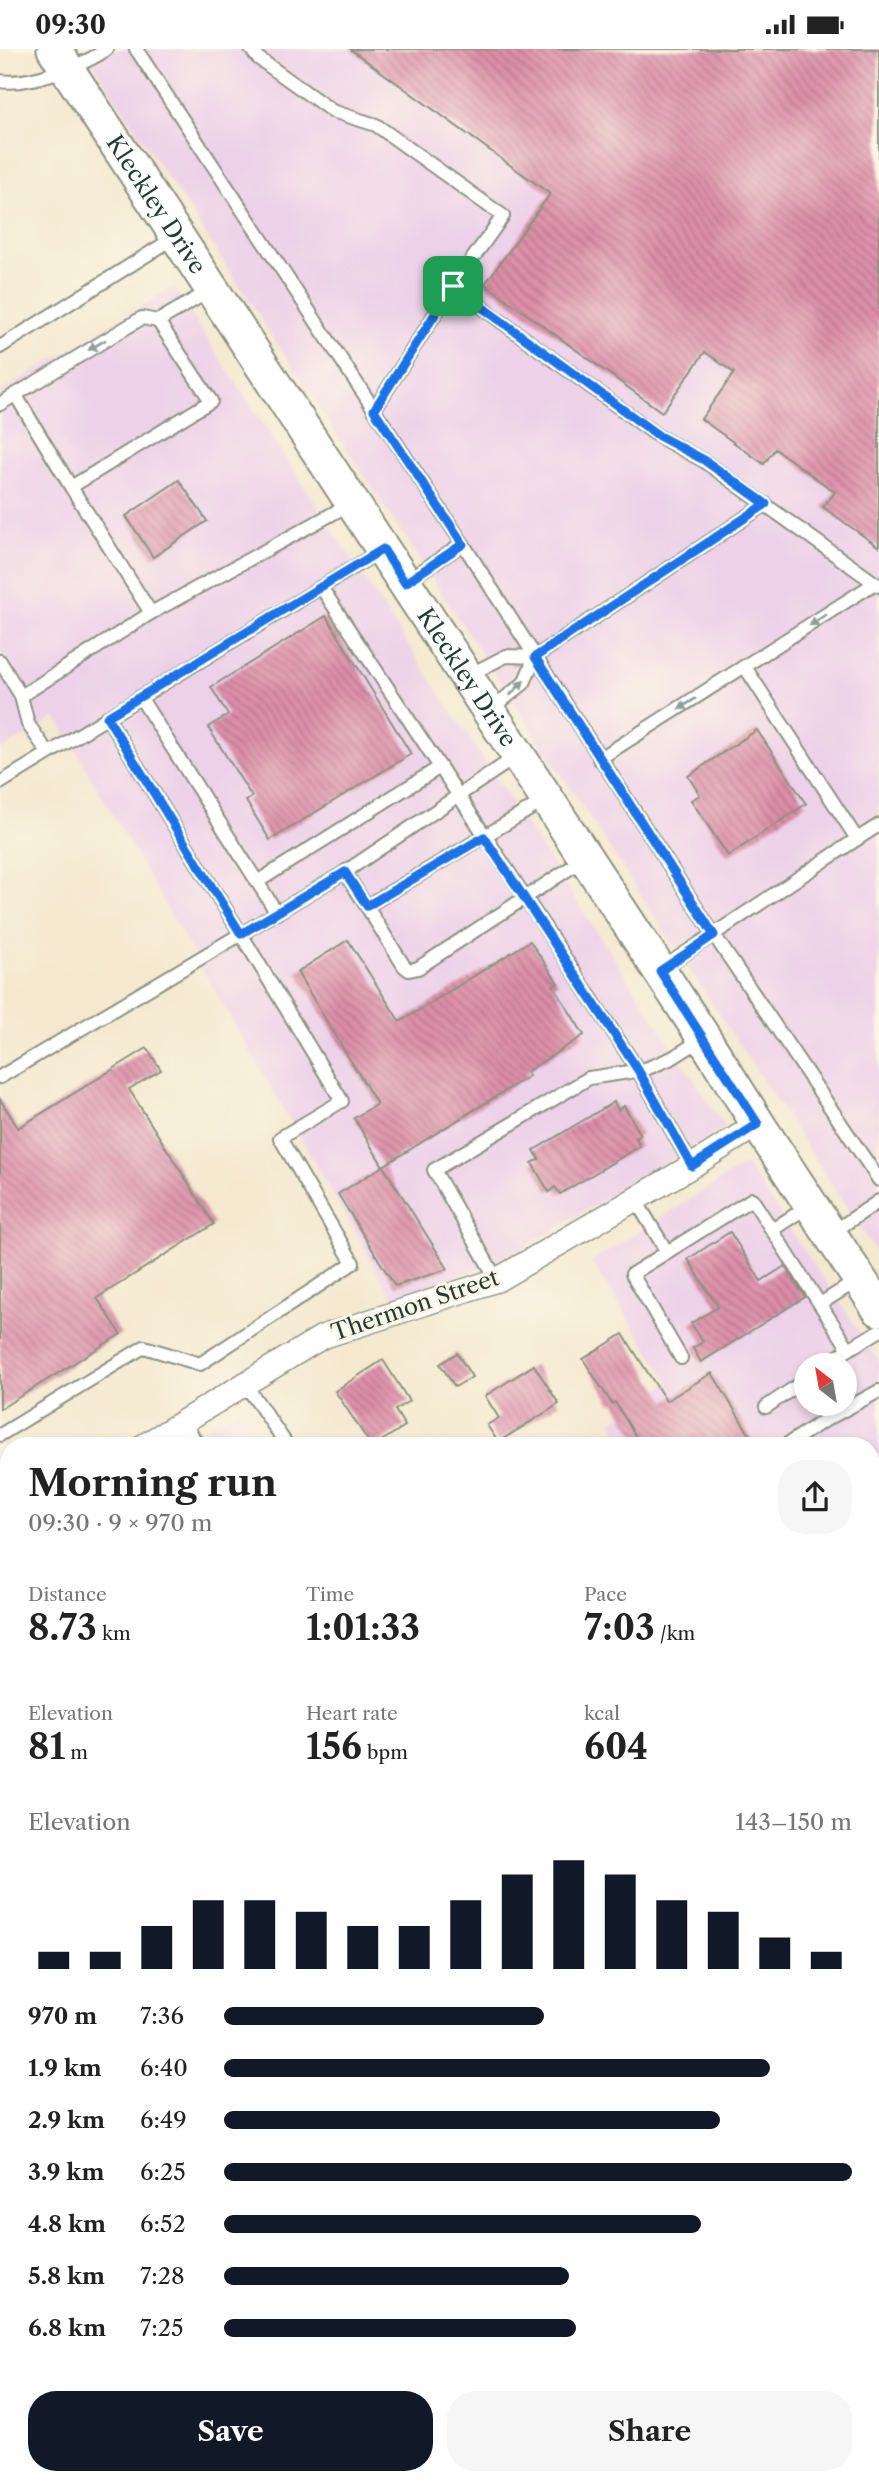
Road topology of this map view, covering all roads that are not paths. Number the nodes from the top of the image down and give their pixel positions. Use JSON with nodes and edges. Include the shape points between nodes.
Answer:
{"nodes":[{"id":1,"x":107,"y":49,"type":"edge"},
{"id":2,"x":136,"y":49,"type":"edge"},
{"id":3,"x":251,"y":49,"type":"edge"},
{"id":4,"x":60,"y":59,"type":"edge"},
{"id":5,"x":0,"y":81,"type":"edge"},
{"id":6,"x":177,"y":236,"type":"junction"},
{"id":7,"x":453,"y":286,"type":"junction"},
{"id":8,"x":212,"y":290,"type":"junction"},
{"id":9,"x":158,"y":321,"type":"junction"},
{"id":10,"x":0,"y":347,"type":"edge"},
{"id":11,"x":15,"y":394,"type":"junction"},
{"id":12,"x":0,"y":404,"type":"edge"},
{"id":13,"x":374,"y":410,"type":"junction"},
{"id":14,"x":71,"y":487,"type":"junction"},
{"id":15,"x":352,"y":503,"type":"junction"},
{"id":16,"x":766,"y":504,"type":"junction"},
{"id":17,"x":463,"y":544,"type":"junction"},
{"id":18,"x":383,"y":549,"type":"junction"},
{"id":19,"x":405,"y":583,"type":"junction"},
{"id":20,"x":877,"y":584,"type":"edge"},
{"id":21,"x":321,"y":587,"type":"junction"},
{"id":22,"x":151,"y":613,"type":"junction"},
{"id":23,"x":535,"y":657,"type":"junction"},
{"id":24,"x":0,"y":661,"type":"edge"},
{"id":25,"x":745,"y":667,"type":"junction"},
{"id":26,"x":467,"y":676,"type":"junction"},
{"id":27,"x":21,"y":696,"type":"junction"},
{"id":28,"x":140,"y":697,"type":"junction"},
{"id":29,"x":489,"y":711,"type":"junction"},
{"id":30,"x":107,"y":717,"type":"junction"},
{"id":31,"x":48,"y":753,"type":"junction"},
{"id":32,"x":518,"y":755,"type":"junction"},
{"id":33,"x":599,"y":759,"type":"junction"},
{"id":34,"x":440,"y":767,"type":"junction"},
{"id":35,"x":0,"y":783,"type":"edge"},
{"id":36,"x":460,"y":795,"type":"junction"},
{"id":37,"x":547,"y":799,"type":"junction"},
{"id":38,"x":879,"y":825,"type":"edge"},
{"id":39,"x":484,"y":837,"type":"junction"},
{"id":40,"x":857,"y":839,"type":"junction"},
{"id":41,"x":586,"y":858,"type":"junction"},
{"id":42,"x":345,"y":872,"type":"junction"},
{"id":43,"x":257,"y":882,"type":"junction"},
{"id":44,"x":525,"y":899,"type":"junction"},
{"id":45,"x":367,"y":906,"type":"junction"},
{"id":46,"x":276,"y":913,"type":"junction"},
{"id":47,"x":241,"y":934,"type":"junction"},
{"id":48,"x":714,"y":935,"type":"junction"},
{"id":49,"x":660,"y":971,"type":"junction"},
{"id":50,"x":704,"y":1038,"type":"junction"},
{"id":51,"x":638,"y":1070,"type":"junction"},
{"id":52,"x":0,"y":1077,"type":"edge"},
{"id":53,"x":758,"y":1124,"type":"junction"},
{"id":54,"x":692,"y":1166,"type":"junction"},
{"id":55,"x":879,"y":1180,"type":"edge"},
{"id":56,"x":635,"y":1199,"type":"junction"},
{"id":57,"x":879,"y":1201,"type":"edge"},
{"id":58,"x":810,"y":1205,"type":"junction"},
{"id":59,"x":772,"y":1230,"type":"junction"},
{"id":60,"x":829,"y":1234,"type":"junction"},
{"id":61,"x":667,"y":1252,"type":"junction"},
{"id":62,"x":859,"y":1279,"type":"junction"},
{"id":63,"x":497,"y":1280,"type":"junction"},
{"id":64,"x":820,"y":1304,"type":"junction"},
{"id":65,"x":879,"y":1309,"type":"edge"},
{"id":66,"x":879,"y":1331,"type":"edge"},
{"id":67,"x":849,"y":1349,"type":"junction"},
{"id":68,"x":843,"y":1353,"type":"edge"},
{"id":69,"x":681,"y":1358,"type":"dead end"},
{"id":70,"x":244,"y":1384,"type":"junction"},
{"id":71,"x":794,"y":1388,"type":"edge"},
{"id":72,"x":879,"y":1391,"type":"edge"},
{"id":73,"x":766,"y":1407,"type":"dead end"},
{"id":74,"x":184,"y":1422,"type":"junction"},
{"id":75,"x":0,"y":1435,"type":"edge"},
{"id":76,"x":159,"y":1437,"type":"edge"},
{"id":77,"x":193,"y":1437,"type":"edge"},
{"id":78,"x":281,"y":1437,"type":"edge"},
{"id":79,"x":799,"y":1437,"type":"edge"}],
"edges":[{"from":1,"to":4,"type":"lane","via":[[92,60]]},
{"from":2,"to":13,"type":"lane"},
{"from":3,"to":7,"type":"lane","via":[[332,111],[376,125],[503,216]]},
{"from":4,"to":5,"type":"lane","via":[[13,84]]},
{"from":4,"to":6,"type":"street","name":"Kleckley Drive"},
{"from":6,"to":8,"type":"street","name":"Kleckley Drive"},
{"from":6,"to":10,"type":"lane"},
{"from":7,"to":13,"type":"lane"},
{"from":7,"to":16,"type":"lane","via":[[659,436],[704,460]]},
{"from":8,"to":9,"type":"lane"},
{"from":8,"to":15,"type":"street","name":"Kleckley Drive"},
{"from":9,"to":11,"type":"lane","one_way":true,"via":[[142,318]]},
{"from":9,"to":14,"type":"lane","via":[[211,401]]},
{"from":11,"to":12,"type":"lane"},
{"from":11,"to":14,"type":"lane"},
{"from":13,"to":17,"type":"lane"},
{"from":14,"to":22,"type":"lane"},
{"from":15,"to":18,"type":"street","name":"Kleckley Drive"},
{"from":15,"to":22,"type":"lane"},
{"from":16,"to":20,"type":"lane"},
{"from":16,"to":23,"type":"lane"},
{"from":17,"to":19,"type":"lane"},
{"from":17,"to":23,"type":"lane"},
{"from":18,"to":19,"type":"street","name":"Kleckley Drive"},
{"from":18,"to":21,"type":"lane"},
{"from":19,"to":26,"type":"street","name":"Kleckley Drive"},
{"from":20,"to":25,"type":"lane","one_way":true},
{"from":21,"to":28,"type":"lane"},
{"from":21,"to":34,"type":"lane"},
{"from":22,"to":27,"type":"lane"},
{"from":23,"to":26,"type":"lane","via":[[506,656]]},
{"from":29,"to":23,"type":"lane","one_way":true,"via":[[524,683]]},
{"from":23,"to":33,"type":"lane"},
{"from":24,"to":27,"type":"lane"},
{"from":25,"to":33,"type":"lane","one_way":true},
{"from":25,"to":40,"type":"lane"},
{"from":26,"to":29,"type":"street","name":"Kleckley Drive"},
{"from":27,"to":31,"type":"lane","via":[[28,724]]},
{"from":28,"to":30,"type":"lane"},
{"from":28,"to":43,"type":"lane"},
{"from":29,"to":32,"type":"street","name":"Kleckley Drive"},
{"from":30,"to":31,"type":"lane"},
{"from":30,"to":47,"type":"lane"},
{"from":31,"to":35,"type":"lane"},
{"from":32,"to":36,"type":"lane"},
{"from":32,"to":37,"type":"street","name":"Kleckley Drive"},
{"from":33,"to":48,"type":"lane"},
{"from":34,"to":36,"type":"lane"},
{"from":34,"to":43,"type":"lane"},
{"from":36,"to":39,"type":"lane"},
{"from":36,"to":42,"type":"lane"},
{"from":37,"to":39,"type":"lane"},
{"from":37,"to":41,"type":"street","name":"Kleckley Drive"},
{"from":38,"to":40,"type":"lane"},
{"from":39,"to":44,"type":"lane"},
{"from":39,"to":45,"type":"lane"},
{"from":40,"to":48,"type":"lane"},
{"from":41,"to":44,"type":"lane"},
{"from":41,"to":49,"type":"street","name":"Kleckley Drive"},
{"from":42,"to":45,"type":"lane"},
{"from":42,"to":46,"type":"lane"},
{"from":43,"to":46,"type":"lane"},
{"from":44,"to":45,"type":"lane","via":[[409,970]]},
{"from":44,"to":51,"type":"lane"},
{"from":46,"to":47,"type":"lane"},
{"from":47,"to":52,"type":"lane"},
{"from":47,"to":75,"type":"lane","via":[[342,1101],[280,1138],[353,1263],[201,1364],[145,1347]]},
{"from":48,"to":49,"type":"lane"},
{"from":48,"to":55,"type":"lane"},
{"from":49,"to":50,"type":"street","name":"Kleckley Drive"},
{"from":50,"to":51,"type":"lane","via":[[672,1058]]},
{"from":50,"to":53,"type":"street","name":"Kleckley Drive"},
{"from":51,"to":54,"type":"lane"},
{"from":51,"to":63,"type":"lane","via":[[589,1078],[434,1170]]},
{"from":53,"to":54,"type":"street","name":"Thermon Street"},
{"from":53,"to":58,"type":"street","name":"Kleckley Drive"},
{"from":54,"to":56,"type":"street","name":"Thermon Street"},
{"from":56,"to":61,"type":"lane"},
{"from":56,"to":63,"type":"street","name":"Thermon Street"},
{"from":57,"to":60,"type":"lane"},
{"from":58,"to":59,"type":"lane"},
{"from":58,"to":60,"type":"street","name":"Kleckley Drive"},
{"from":59,"to":61,"type":"lane","via":[[752,1199]]},
{"from":59,"to":64,"type":"lane"},
{"from":60,"to":62,"type":"street","name":"Kleckley Drive"},
{"from":61,"to":69,"type":"lane","via":[[632,1275]]},
{"from":62,"to":64,"type":"lane"},
{"from":62,"to":65,"type":"street","name":"Kleckley Drive"},
{"from":63,"to":70,"type":"street","name":"Thermon Street","via":[[322,1337]]},
{"from":64,"to":67,"type":"lane"},
{"from":66,"to":67,"type":"lane"},
{"from":67,"to":68,"type":"lane"},
{"from":70,"to":74,"type":"street","name":"Thermon Street"},
{"from":70,"to":78,"type":"lane"},
{"from":71,"to":73,"type":"lane"},
{"from":72,"to":79,"type":"lane"},
{"from":74,"to":76,"type":"street","name":"Thermon Street"},
{"from":74,"to":77,"type":"lane"}]}
